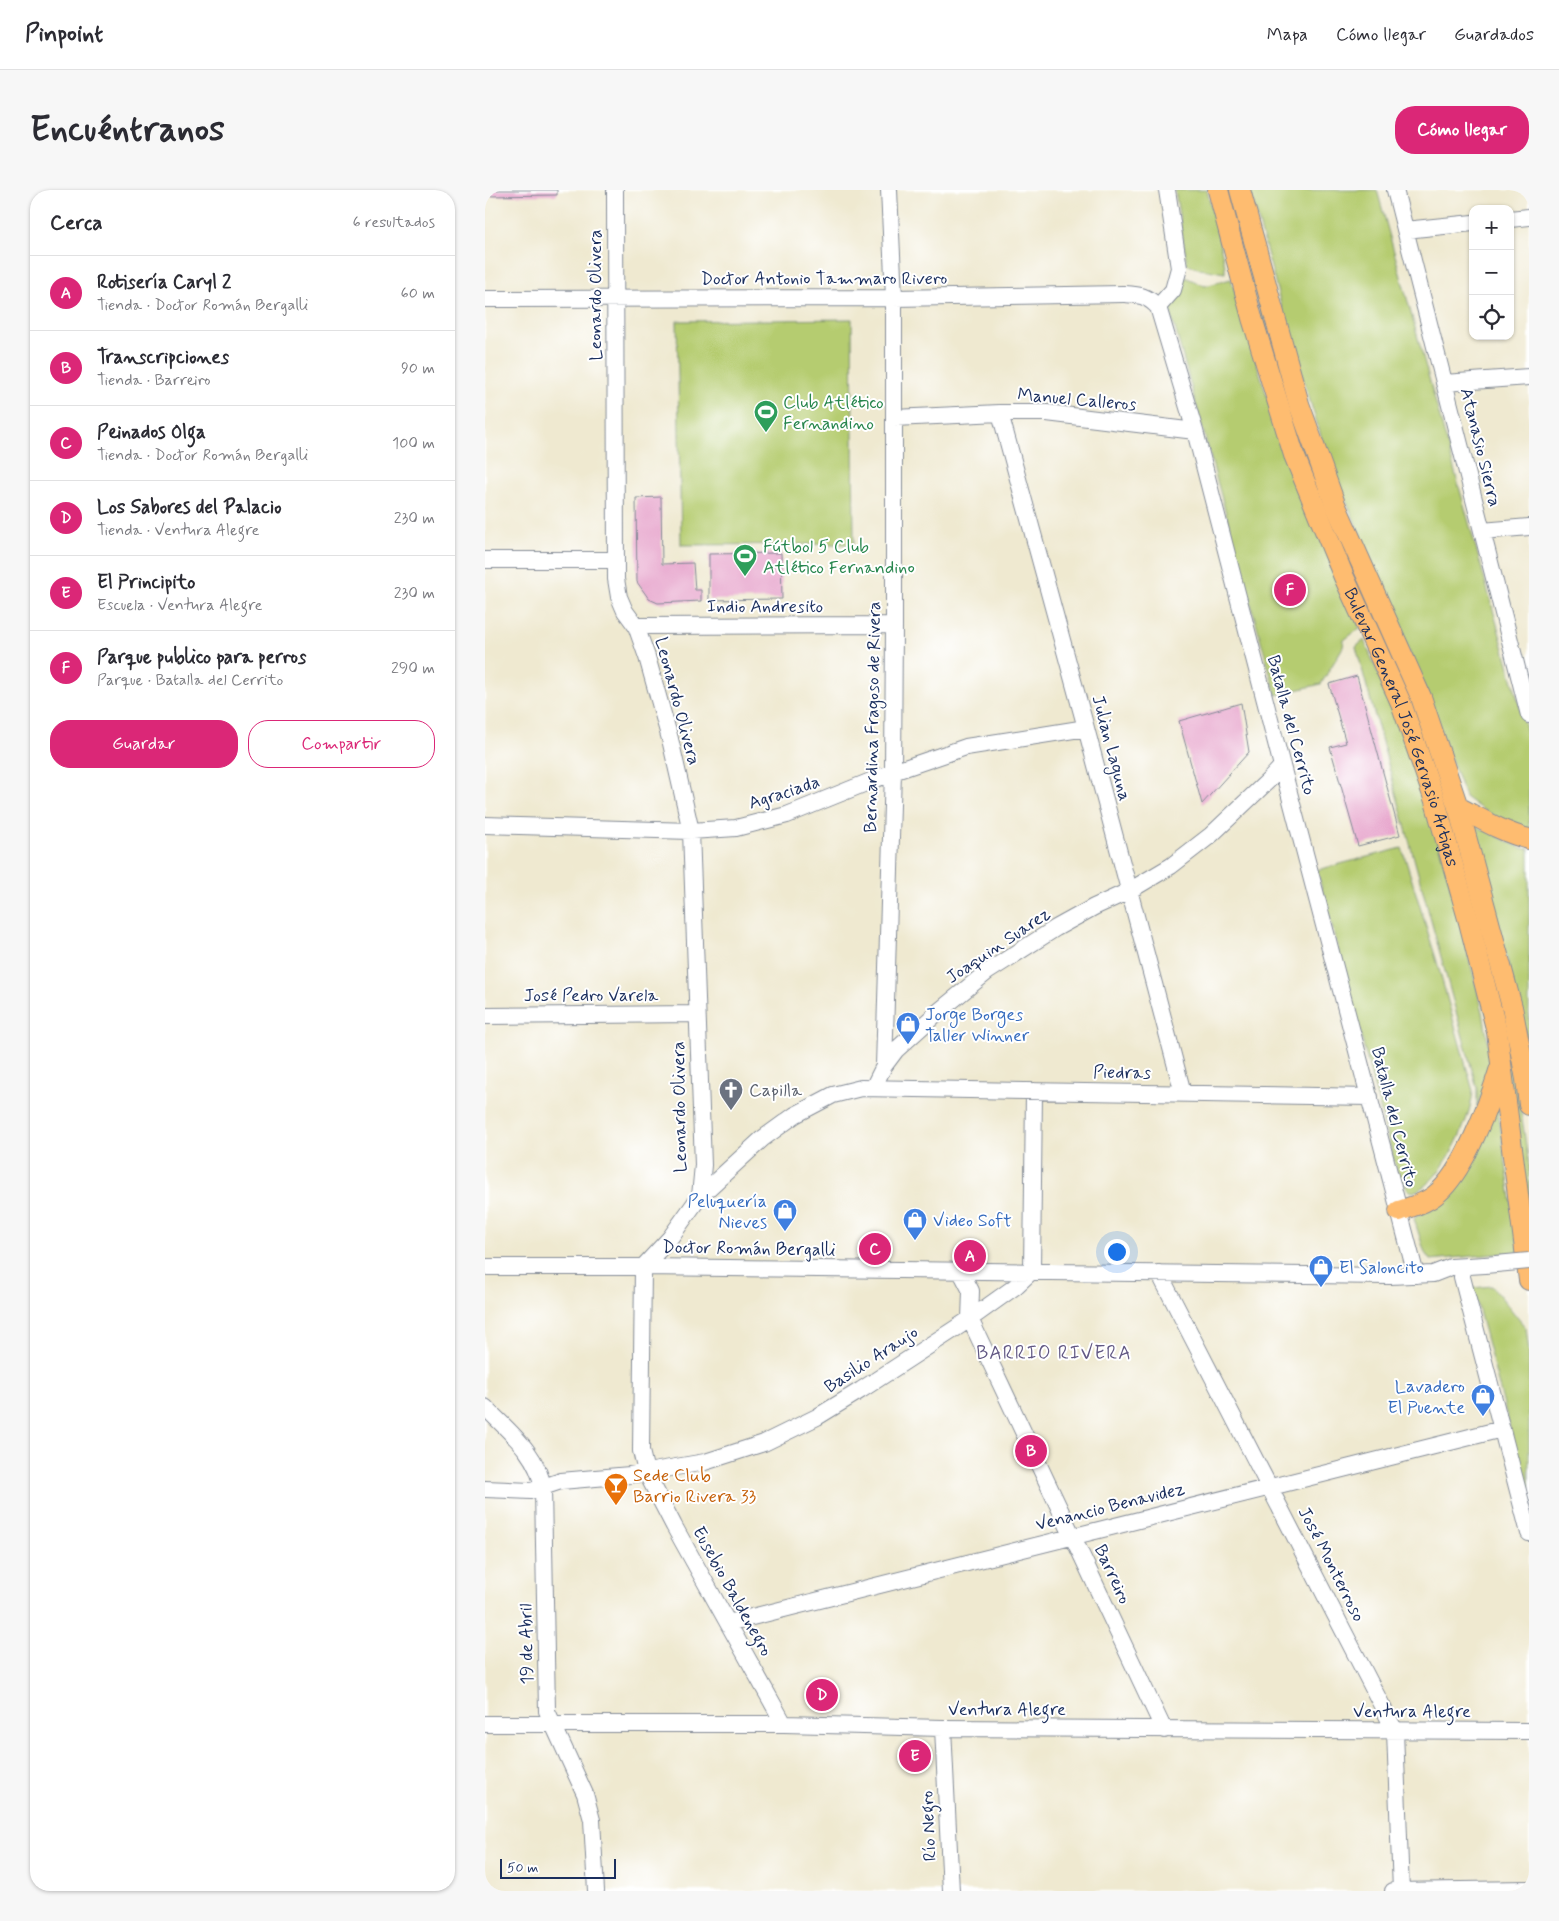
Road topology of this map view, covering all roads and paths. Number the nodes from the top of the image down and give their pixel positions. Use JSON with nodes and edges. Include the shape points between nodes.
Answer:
{"nodes":[{"id":1,"x":615,"y":190,"type":"edge"},
{"id":2,"x":889,"y":190,"type":"edge"},
{"id":3,"x":1167,"y":190,"type":"edge"},
{"id":4,"x":1218,"y":190,"type":"edge"},
{"id":5,"x":1240,"y":190,"type":"edge"},
{"id":6,"x":1395,"y":190,"type":"edge"},
{"id":7,"x":1529,"y":218,"type":"edge"},
{"id":8,"x":1514,"y":219,"type":"edge"},
{"id":9,"x":1469,"y":223,"type":"edge"},
{"id":10,"x":1405,"y":230,"type":"junction"},
{"id":11,"x":894,"y":298,"type":"junction"},
{"id":12,"x":485,"y":299,"type":"edge"},
{"id":13,"x":615,"y":300,"type":"junction"},
{"id":14,"x":1158,"y":307,"type":"junction"},
{"id":15,"x":1529,"y":377,"type":"edge"},
{"id":16,"x":1444,"y":384,"type":"junction"},
{"id":17,"x":1000,"y":413,"type":"junction"},
{"id":18,"x":894,"y":418,"type":"junction"},
{"id":19,"x":1195,"y":431,"type":"junction"},
{"id":20,"x":1529,"y":527,"type":"edge"},
{"id":21,"x":1482,"y":530,"type":"junction"},
{"id":22,"x":485,"y":560,"type":"edge"},
{"id":23,"x":616,"y":560,"type":"junction"},
{"id":24,"x":894,"y":625,"type":"junction"},
{"id":25,"x":636,"y":626,"type":"junction"},
{"id":26,"x":1525,"y":687,"type":"edge"},
{"id":27,"x":1529,"y":714,"type":"edge"},
{"id":28,"x":1086,"y":728,"type":"junction"},
{"id":29,"x":1282,"y":766,"type":"junction"},
{"id":30,"x":893,"y":772,"type":"junction"},
{"id":31,"x":1458,"y":807,"type":"junction"},
{"id":32,"x":485,"y":825,"type":"edge"},
{"id":33,"x":691,"y":831,"type":"junction"},
{"id":34,"x":1529,"y":839,"type":"edge"},
{"id":35,"x":1129,"y":891,"type":"junction"},
{"id":36,"x":697,"y":1014,"type":"junction"},
{"id":37,"x":485,"y":1016,"type":"edge"},
{"id":38,"x":1501,"y":1064,"type":"junction"},
{"id":39,"x":884,"y":1066,"type":"junction"},
{"id":40,"x":1528,"y":1075,"type":"edge"},
{"id":41,"x":873,"y":1088,"type":"junction"},
{"id":42,"x":1034,"y":1091,"type":"junction"},
{"id":43,"x":1183,"y":1093,"type":"junction"},
{"id":44,"x":1370,"y":1098,"type":"junction"},
{"id":45,"x":1529,"y":1105,"type":"edge"},
{"id":46,"x":700,"y":1196,"type":"junction"},
{"id":47,"x":1399,"y":1211,"type":"junction"},
{"id":48,"x":1529,"y":1261,"type":"edge"},
{"id":49,"x":485,"y":1267,"type":"edge"},
{"id":50,"x":643,"y":1267,"type":"junction"},
{"id":51,"x":1486,"y":1269,"type":"junction"},
{"id":52,"x":960,"y":1270,"type":"junction"},
{"id":53,"x":1529,"y":1270,"type":"edge"},
{"id":54,"x":1032,"y":1271,"type":"junction"},
{"id":55,"x":1159,"y":1273,"type":"junction"},
{"id":56,"x":1433,"y":1274,"type":"junction"},
{"id":57,"x":1417,"y":1275,"type":"junction"},
{"id":58,"x":1463,"y":1277,"type":"junction"},
{"id":59,"x":1529,"y":1280,"type":"edge"},
{"id":60,"x":970,"y":1319,"type":"junction"},
{"id":61,"x":485,"y":1407,"type":"edge"},
{"id":62,"x":1502,"y":1429,"type":"junction"},
{"id":63,"x":536,"y":1464,"type":"junction"},
{"id":64,"x":646,"y":1472,"type":"junction"},
{"id":65,"x":1271,"y":1487,"type":"junction"},
{"id":66,"x":543,"y":1488,"type":"junction"},
{"id":67,"x":491,"y":1489,"type":"edge"},
{"id":68,"x":1529,"y":1533,"type":"edge"},
{"id":69,"x":1073,"y":1536,"type":"junction"},
{"id":70,"x":728,"y":1623,"type":"junction"},
{"id":71,"x":485,"y":1724,"type":"edge"},
{"id":72,"x":552,"y":1724,"type":"junction"},
{"id":73,"x":784,"y":1724,"type":"junction"},
{"id":74,"x":943,"y":1728,"type":"junction"},
{"id":75,"x":1164,"y":1730,"type":"junction"},
{"id":76,"x":1395,"y":1731,"type":"junction"},
{"id":77,"x":1529,"y":1731,"type":"edge"},
{"id":78,"x":1529,"y":1889,"type":"edge"},
{"id":79,"x":596,"y":1891,"type":"edge"},
{"id":80,"x":951,"y":1891,"type":"edge"},
{"id":81,"x":1393,"y":1891,"type":"edge"},
{"id":82,"x":1401,"y":1891,"type":"edge"}],
"edges":[{"from":1,"to":13,"type":"street","name":"Leonardo Olivera"},
{"from":2,"to":11,"type":"street","name":"Bernardina Fragoso de Rivera"},
{"from":3,"to":14,"type":"street","via":[[1179,268],[1173,290]]},
{"from":4,"to":38,"type":"main road","name":"Bulevar General José Gervasio Artigas","via":[[1252,318],[1294,455],[1401,703],[1435,801],[1494,1023]]},
{"from":5,"to":31,"type":"main road","name":"Bulevar General José Gervasio Artigas","via":[[1299,404],[1338,511],[1421,697]]},
{"from":6,"to":10,"type":"street","name":"Atanasio Sierra"},
{"from":7,"to":8,"type":"street"},
{"from":9,"to":10,"type":"street"},
{"from":10,"to":16,"type":"street","name":"Atanasio Sierra"},
{"from":11,"to":13,"type":"street","name":"Doctor Antonio Tammaro Rivero"},
{"from":11,"to":14,"type":"street","name":"Doctor Antonio Tammaro Rivero","via":[[1141,295]]},
{"from":11,"to":18,"type":"street","name":"Bernardina Fragoso de Rivera"},
{"from":12,"to":13,"type":"street","name":"Doctor Antonio Tammaro Rivero"},
{"from":13,"to":23,"type":"street","name":"Leonardo Olivera"},
{"from":14,"to":19,"type":"street","name":"Batalla del Cerrito"},
{"from":15,"to":16,"type":"street"},
{"from":16,"to":21,"type":"street","name":"Atanasio Sierra"},
{"from":17,"to":18,"type":"street","name":"Manuel Calleros"},
{"from":17,"to":19,"type":"street","name":"Manuel Calleros","via":[[1047,413]]},
{"from":17,"to":28,"type":"street","name":"Julian Laguna"},
{"from":18,"to":24,"type":"street","name":"Bernardina Fragoso de Rivera"},
{"from":19,"to":29,"type":"street","name":"Batalla del Cerrito"},
{"from":20,"to":21,"type":"street"},
{"from":21,"to":26,"type":"street","name":"Atanasio Sierra"},
{"from":22,"to":23,"type":"street"},
{"from":23,"to":25,"type":"street","name":"Leonardo Olivera","via":[[619,597]]},
{"from":24,"to":25,"type":"street","name":"Indio Andresito"},
{"from":24,"to":30,"type":"street","name":"Bernardina Fragoso de Rivera"},
{"from":25,"to":33,"type":"street","name":"Leonardo Olivera","via":[[660,702]]},
{"from":26,"to":27,"type":"street","name":"Atanasio Sierra"},
{"from":28,"to":30,"type":"street","name":"Agraciada","via":[[966,747]]},
{"from":28,"to":35,"type":"street","name":"Julian Laguna"},
{"from":29,"to":35,"type":"street","name":"Joaquin Suarez","via":[[1211,835],[1171,866]]},
{"from":29,"to":44,"type":"street","name":"Batalla del Cerrito"},
{"from":30,"to":33,"type":"street","name":"Agraciada","via":[[779,817],[736,828]]},
{"from":30,"to":39,"type":"street","name":"Bernardina Fragoso de Rivera"},
{"from":31,"to":34,"type":"main road","via":[[1494,826]]},
{"from":31,"to":40,"type":"main road","name":"Bulevar General José Gervasio Artigas"},
{"from":32,"to":33,"type":"street","name":"Agraciada"},
{"from":33,"to":36,"type":"street","name":"Leonardo Olivera"},
{"from":35,"to":39,"type":"street","name":"Joaquin Suarez","via":[[1056,928],[987,972],[896,1050]]},
{"from":35,"to":43,"type":"street","name":"Julian Laguna"},
{"from":36,"to":37,"type":"street","name":"José Pedro Varela"},
{"from":36,"to":46,"type":"street","name":"Leonardo Olivera","via":[[703,1166]]},
{"from":38,"to":47,"type":"main road","via":[[1472,1140],[1446,1185],[1433,1197]]},
{"from":38,"to":59,"type":"main road","name":"Bulevar General José Gervasio Artigas"},
{"from":39,"to":41,"type":"street","name":"Joaquin Suarez"},
{"from":40,"to":45,"type":"main road","name":"Bulevar General José Gervasio Artigas"},
{"from":41,"to":42,"type":"street","name":"Piedras"},
{"from":41,"to":46,"type":"street","via":[[833,1095],[795,1115]]},
{"from":42,"to":43,"type":"street","name":"Piedras"},
{"from":42,"to":54,"type":"street"},
{"from":43,"to":44,"type":"street","name":"Piedras"},
{"from":44,"to":47,"type":"street","name":"Batalla del Cerrito"},
{"from":46,"to":50,"type":"street","via":[[670,1238]]},
{"from":47,"to":57,"type":"street","name":"Batalla del Cerrito"},
{"from":48,"to":51,"type":"street","name":"Doctor Román Bergalli","bridge":true},
{"from":49,"to":50,"type":"street","name":"Doctor Román Bergalli"},
{"from":50,"to":52,"type":"street","name":"Doctor Román Bergalli"},
{"from":50,"to":64,"type":"street","name":"Eusebio Baldenegro","via":[[641,1451]]},
{"from":51,"to":53,"type":"street","name":"Doctor Román Bergalli"},
{"from":51,"to":56,"type":"street","name":"Doctor Román Bergalli","via":[[1451,1268]]},
{"from":51,"to":58,"type":"street","name":"Doctor Román Bergalli"},
{"from":52,"to":54,"type":"street","name":"Doctor Román Bergalli"},
{"from":52,"to":60,"type":"street","name":"Barreiro","via":[[971,1291]]},
{"from":54,"to":55,"type":"street","name":"Doctor Román Bergalli"},
{"from":54,"to":60,"type":"street","name":"Basilio Araujo"},
{"from":55,"to":57,"type":"street","name":"Doctor Román Bergalli"},
{"from":55,"to":65,"type":"street","name":"José Monterroso"},
{"from":56,"to":57,"type":"street","name":"Doctor Román Bergalli"},
{"from":56,"to":58,"type":"street","name":"Doctor Román Bergalli"},
{"from":58,"to":62,"type":"street"},
{"from":60,"to":64,"type":"street","name":"Basilio Araujo","via":[[794,1429],[727,1456]]},
{"from":60,"to":69,"type":"street","name":"Barreiro"},
{"from":61,"to":63,"type":"street","name":"19 de Abril","via":[[530,1453]]},
{"from":62,"to":65,"type":"street","name":"Venancio Benavidez"},
{"from":62,"to":68,"type":"street"},
{"from":63,"to":66,"type":"street","name":"19 de Abril"},
{"from":63,"to":67,"type":"street","via":[[526,1478],[513,1485]]},
{"from":64,"to":66,"type":"street","name":"Basilio Araujo","via":[[561,1481]]},
{"from":64,"to":70,"type":"street","name":"Eusebio Baldenegro"},
{"from":65,"to":69,"type":"street","name":"Venancio Benavidez"},
{"from":65,"to":76,"type":"street","name":"José Monterroso"},
{"from":66,"to":67,"type":"street","name":"Basilio Araujo"},
{"from":66,"to":72,"type":"street","name":"19 de Abril","via":[[547,1711]]},
{"from":69,"to":70,"type":"street","name":"Venancio Benavidez"},
{"from":69,"to":75,"type":"street","name":"Barreiro"},
{"from":70,"to":73,"type":"street","name":"Eusebio Baldenegro"},
{"from":71,"to":72,"type":"street","name":"Ventura Alegre"},
{"from":72,"to":73,"type":"street","name":"Ventura Alegre"},
{"from":72,"to":79,"type":"street","name":"19 de Abril","via":[[585,1794],[593,1820]]},
{"from":73,"to":74,"type":"street","name":"Ventura Alegre"},
{"from":74,"to":75,"type":"street","name":"Ventura Alegre"},
{"from":74,"to":80,"type":"street","name":"Río Negro"},
{"from":75,"to":76,"type":"street","name":"Ventura Alegre"},
{"from":76,"to":77,"type":"street","name":"Ventura Alegre"},
{"from":76,"to":82,"type":"street","name":"José Monterroso"},
{"from":78,"to":82,"type":"street"},
{"from":81,"to":82,"type":"street"}]}
